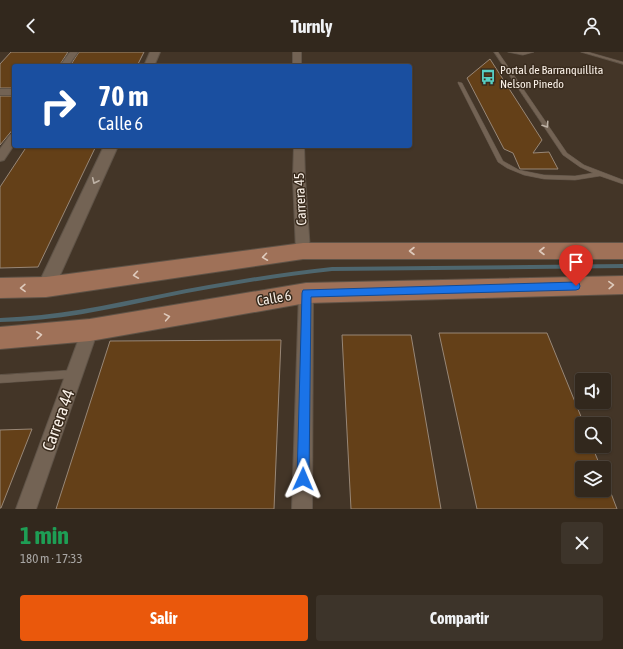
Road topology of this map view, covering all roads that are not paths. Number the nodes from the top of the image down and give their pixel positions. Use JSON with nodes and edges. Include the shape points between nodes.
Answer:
{"nodes":[{"id":1,"x":74,"y":52,"type":"edge"},
{"id":2,"x":155,"y":52,"type":"edge"},
{"id":3,"x":297,"y":52,"type":"edge"},
{"id":4,"x":496,"y":52,"type":"edge"},
{"id":5,"x":510,"y":52,"type":"edge"},
{"id":6,"x":532,"y":52,"type":"edge"},
{"id":7,"x":583,"y":52,"type":"edge"},
{"id":8,"x":623,"y":63,"type":"edge"},
{"id":9,"x":65,"y":64,"type":"edge"},
{"id":10,"x":150,"y":64,"type":"edge"},
{"id":11,"x":297,"y":64,"type":"edge"},
{"id":12,"x":460,"y":83,"type":"dead end"},
{"id":13,"x":0,"y":92,"type":"edge"},
{"id":14,"x":12,"y":92,"type":"edge"},
{"id":15,"x":12,"y":140,"type":"edge"},
{"id":16,"x":111,"y":148,"type":"edge"},
{"id":17,"x":299,"y":148,"type":"edge"},
{"id":18,"x":0,"y":158,"type":"edge"},
{"id":19,"x":601,"y":174,"type":"junction"},
{"id":20,"x":623,"y":176,"type":"edge"},
{"id":21,"x":623,"y":182,"type":"edge"},
{"id":22,"x":303,"y":251,"type":"junction"},
{"id":23,"x":623,"y":251,"type":"edge"},
{"id":24,"x":623,"y":285,"type":"edge"},
{"id":25,"x":46,"y":287,"type":"junction"},
{"id":26,"x":0,"y":288,"type":"edge"},
{"id":27,"x":306,"y":293,"type":"junction"},
{"id":28,"x":90,"y":330,"type":"junction"},
{"id":29,"x":0,"y":338,"type":"edge"},
{"id":30,"x":74,"y":374,"type":"junction"},
{"id":31,"x":0,"y":379,"type":"edge"},
{"id":32,"x":26,"y":509,"type":"edge"},
{"id":33,"x":302,"y":509,"type":"edge"}],
"edges":[{"from":1,"to":9,"type":"street"},
{"from":2,"to":10,"type":"street"},
{"from":3,"to":11,"type":"street"},
{"from":4,"to":19,"type":"lane","one_way":true,"via":[[565,154],[582,166]]},
{"from":5,"to":6,"type":"lane"},
{"from":7,"to":8,"type":"lane"},
{"from":12,"to":19,"type":"lane","via":[[502,162],[510,168],[540,177],[573,178]]},
{"from":13,"to":14,"type":"street"},
{"from":15,"to":18,"type":"street"},
{"from":16,"to":25,"type":"street","one_way":true},
{"from":17,"to":22,"type":"street","name":"Carrera 45"},
{"from":19,"to":20,"type":"lane"},
{"from":19,"to":21,"type":"lane"},
{"from":23,"to":22,"type":"main road","one_way":true},
{"from":22,"to":25,"type":"main road","one_way":true},
{"from":27,"to":24,"type":"main road","name":"Calle 6","one_way":true},
{"from":25,"to":26,"type":"main road","one_way":true},
{"from":28,"to":27,"type":"main road","name":"Calle 6","one_way":true},
{"from":27,"to":33,"type":"street"},
{"from":29,"to":28,"type":"main road","name":"Calle 6","one_way":true},
{"from":28,"to":30,"type":"street","name":"Carrera 44"},
{"from":30,"to":31,"type":"lane"},
{"from":30,"to":32,"type":"street","name":"Carrera 44"}]}
